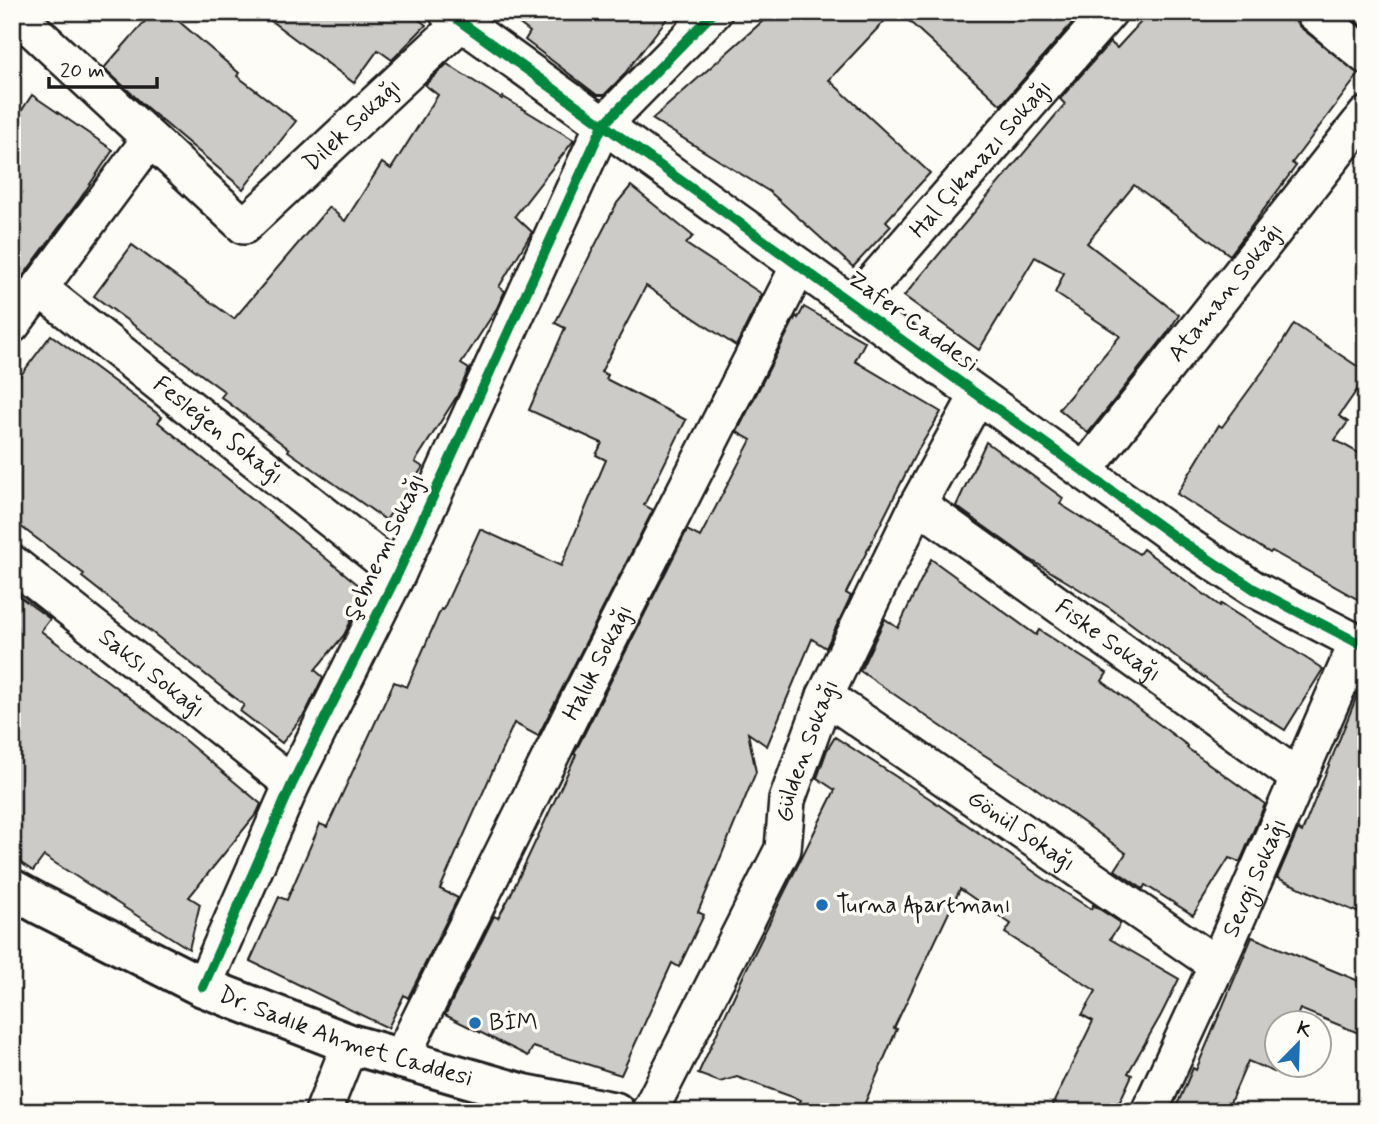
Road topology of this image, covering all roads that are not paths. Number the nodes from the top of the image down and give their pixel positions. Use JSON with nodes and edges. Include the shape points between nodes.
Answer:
{"nodes":[{"id":1,"x":13,"y":12,"type":"edge"},
{"id":2,"x":714,"y":12,"type":"edge"},
{"id":3,"x":1109,"y":12,"type":"edge"},
{"id":4,"x":1313,"y":12,"type":"edge"},
{"id":5,"x":454,"y":18,"type":"edge"},
{"id":6,"x":1366,"y":57,"type":"edge"},
{"id":7,"x":1366,"y":115,"type":"edge"},
{"id":8,"x":603,"y":125,"type":"junction"},
{"id":9,"x":150,"y":139,"type":"junction"},
{"id":10,"x":799,"y":266,"type":"junction"},
{"id":11,"x":39,"y":288,"type":"junction"},
{"id":12,"x":853,"y":305,"type":"junction"},
{"id":13,"x":12,"y":325,"type":"edge"},
{"id":14,"x":978,"y":395,"type":"junction"},
{"id":15,"x":1084,"y":471,"type":"junction"},
{"id":16,"x":918,"y":504,"type":"junction"},
{"id":17,"x":12,"y":563,"type":"edge"},
{"id":18,"x":398,"y":573,"type":"junction"},
{"id":19,"x":1361,"y":645,"type":"edge"},
{"id":20,"x":825,"y":696,"type":"junction"},
{"id":21,"x":1299,"y":778,"type":"junction"},
{"id":22,"x":292,"y":784,"type":"junction"},
{"id":23,"x":12,"y":889,"type":"edge"},
{"id":24,"x":1217,"y":965,"type":"junction"},
{"id":25,"x":203,"y":987,"type":"junction"},
{"id":26,"x":350,"y":1044,"type":"junction"},
{"id":27,"x":400,"y":1060,"type":"junction"},
{"id":28,"x":323,"y":1112,"type":"edge"},
{"id":29,"x":615,"y":1112,"type":"edge"},
{"id":30,"x":649,"y":1112,"type":"edge"},
{"id":31,"x":1149,"y":1112,"type":"edge"}],
"edges":[{"from":1,"to":9,"type":"street"},
{"from":2,"to":8,"type":"street","name":"Şebnem Sokağı"},
{"from":3,"to":12,"type":"street","name":"Hal Çıkmazı Sokağı"},
{"from":4,"to":6,"type":"street"},
{"from":5,"to":8,"type":"street","name":"Zafer Caddesi"},
{"from":5,"to":9,"type":"street","name":"Dilek Sokağı","via":[[244,226]]},
{"from":7,"to":15,"type":"street","name":"Ataman Sokağı"},
{"from":8,"to":10,"type":"street","name":"Zafer Caddesi"},
{"from":8,"to":18,"type":"street","name":"Şebnem Sokağı"},
{"from":9,"to":11,"type":"street"},
{"from":10,"to":12,"type":"street","name":"Zafer Caddesi"},
{"from":10,"to":27,"type":"street","name":"Haluk Sokağı"},
{"from":11,"to":13,"type":"street"},
{"from":11,"to":18,"type":"street","name":"Fesleğen Sokağı"},
{"from":12,"to":14,"type":"street","name":"Zafer Caddesi"},
{"from":14,"to":15,"type":"street","name":"Zafer Caddesi"},
{"from":14,"to":16,"type":"street","name":"Gülden Sokağı"},
{"from":15,"to":19,"type":"street","name":"Zafer Caddesi","via":[[1254,589]]},
{"from":16,"to":20,"type":"street","name":"Gülden Sokağı"},
{"from":16,"to":21,"type":"street","name":"Fiske Sokağı"},
{"from":17,"to":22,"type":"street","name":"Saksı Sokağı"},
{"from":18,"to":22,"type":"street","name":"Şebnem Sokağı"},
{"from":19,"to":21,"type":"street","name":"Sevgi Sokağı"},
{"from":20,"to":24,"type":"street","name":"Gönül Sokağı"},
{"from":20,"to":30,"type":"street","name":"Gülden Sokağı","via":[[787,800],[783,849]]},
{"from":21,"to":24,"type":"street","name":"Sevgi Sokağı"},
{"from":22,"to":25,"type":"street","name":"Şebnem Sokağı"},
{"from":23,"to":25,"type":"main road","name":"Dr. Sadık Ahmet Caddesi"},
{"from":24,"to":31,"type":"street","name":"Sevgi Sokağı"},
{"from":25,"to":26,"type":"main road","name":"Dr. Sadık Ahmet Caddesi"},
{"from":26,"to":27,"type":"main road","name":"Dr. Sadık Ahmet Caddesi"},
{"from":26,"to":28,"type":"street"},
{"from":27,"to":29,"type":"main road","name":"Dr. Sadık Ahmet Caddesi","via":[[524,1094]]}]}
